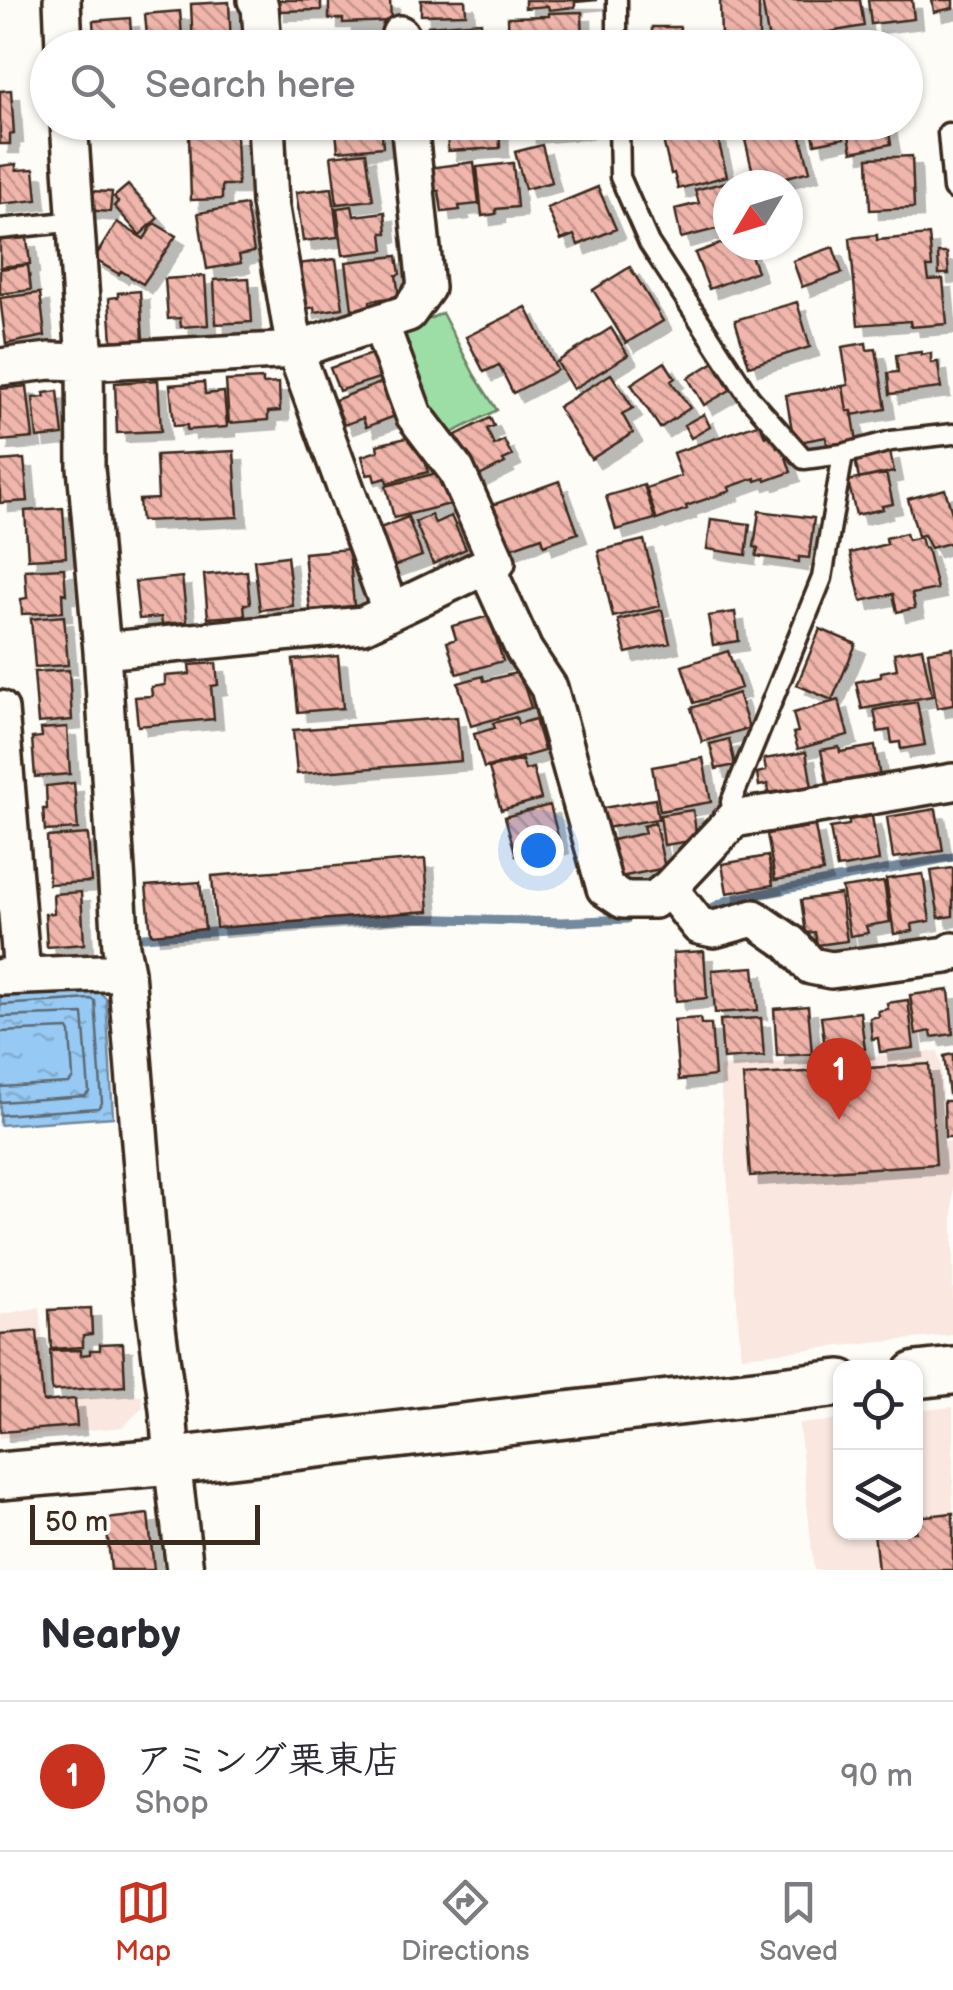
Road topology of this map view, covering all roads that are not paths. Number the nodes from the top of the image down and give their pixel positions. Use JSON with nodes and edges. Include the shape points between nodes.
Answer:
{"nodes":[{"id":1,"x":256,"y":0,"type":"edge"},
{"id":2,"x":617,"y":0,"type":"edge"},
{"id":3,"x":70,"y":1,"type":"edge"},
{"id":4,"x":66,"y":30,"type":"edge"},
{"id":5,"x":261,"y":30,"type":"edge"},
{"id":6,"x":617,"y":30,"type":"edge"},
{"id":7,"x":948,"y":133,"type":"dead end"},
{"id":8,"x":70,"y":140,"type":"edge"},
{"id":9,"x":267,"y":140,"type":"edge"},
{"id":10,"x":411,"y":140,"type":"edge"},
{"id":11,"x":619,"y":140,"type":"edge"},
{"id":12,"x":953,"y":189,"type":"edge"},
{"id":13,"x":77,"y":221,"type":"junction"},
{"id":14,"x":0,"y":229,"type":"edge"},
{"id":15,"x":380,"y":323,"type":"junction"},
{"id":16,"x":295,"y":350,"type":"junction"},
{"id":17,"x":85,"y":362,"type":"junction"},
{"id":18,"x":0,"y":367,"type":"edge"},
{"id":19,"x":953,"y":434,"type":"edge"},
{"id":20,"x":843,"y":454,"type":"junction"},
{"id":21,"x":486,"y":566,"type":"junction"},
{"id":22,"x":390,"y":610,"type":"junction"},
{"id":23,"x":102,"y":651,"type":"junction"},
{"id":24,"x":0,"y":709,"type":"edge"},
{"id":25,"x":953,"y":782,"type":"edge"},
{"id":26,"x":734,"y":819,"type":"junction"},
{"id":27,"x":670,"y":888,"type":"junction"},
{"id":28,"x":953,"y":951,"type":"edge"},
{"id":29,"x":126,"y":972,"type":"junction"},
{"id":30,"x":11,"y":976,"type":"edge"},
{"id":31,"x":953,"y":1371,"type":"edge"},
{"id":32,"x":923,"y":1374,"type":"edge"},
{"id":33,"x":833,"y":1384,"type":"edge"},
{"id":34,"x":172,"y":1461,"type":"junction"},
{"id":35,"x":0,"y":1476,"type":"edge"},
{"id":36,"x":186,"y":1570,"type":"edge"}],
"edges":[{"from":1,"to":5,"type":"street"},
{"from":2,"to":6,"type":"lane"},
{"from":3,"to":4,"type":"street"},
{"from":7,"to":12,"type":"lane"},
{"from":8,"to":13,"type":"street"},
{"from":9,"to":16,"type":"street","via":[[270,203]]},
{"from":10,"to":15,"type":"street","via":[[426,288],[408,312]]},
{"from":11,"to":20,"type":"lane","via":[[620,177],[649,243],[750,398],[804,459]]},
{"from":13,"to":14,"type":"lane"},
{"from":13,"to":17,"type":"street"},
{"from":15,"to":16,"type":"street"},
{"from":15,"to":21,"type":"street","via":[[414,415],[456,470],[497,562]]},
{"from":16,"to":17,"type":"street"},
{"from":16,"to":22,"type":"street"},
{"from":17,"to":18,"type":"street"},
{"from":17,"to":23,"type":"street","via":[[86,466]]},
{"from":19,"to":20,"type":"lane","via":[[890,440]]},
{"from":20,"to":26,"type":"lane","via":[[822,578],[732,802]]},
{"from":21,"to":22,"type":"street"},
{"from":21,"to":27,"type":"street","via":[[549,688],[605,888],[623,900],[654,900]]},
{"from":22,"to":23,"type":"street","via":[[363,625]]},
{"from":23,"to":29,"type":"street"},
{"from":24,"to":30,"type":"street"},
{"from":25,"to":26,"type":"street"},
{"from":26,"to":27,"type":"street"},
{"from":27,"to":28,"type":"street","via":[[699,926],[754,918],[811,966],[832,970]]},
{"from":29,"to":30,"type":"street"},
{"from":29,"to":34,"type":"street"},
{"from":31,"to":32,"type":"street"},
{"from":33,"to":34,"type":"street"},
{"from":34,"to":35,"type":"street"},
{"from":34,"to":36,"type":"street"}]}
